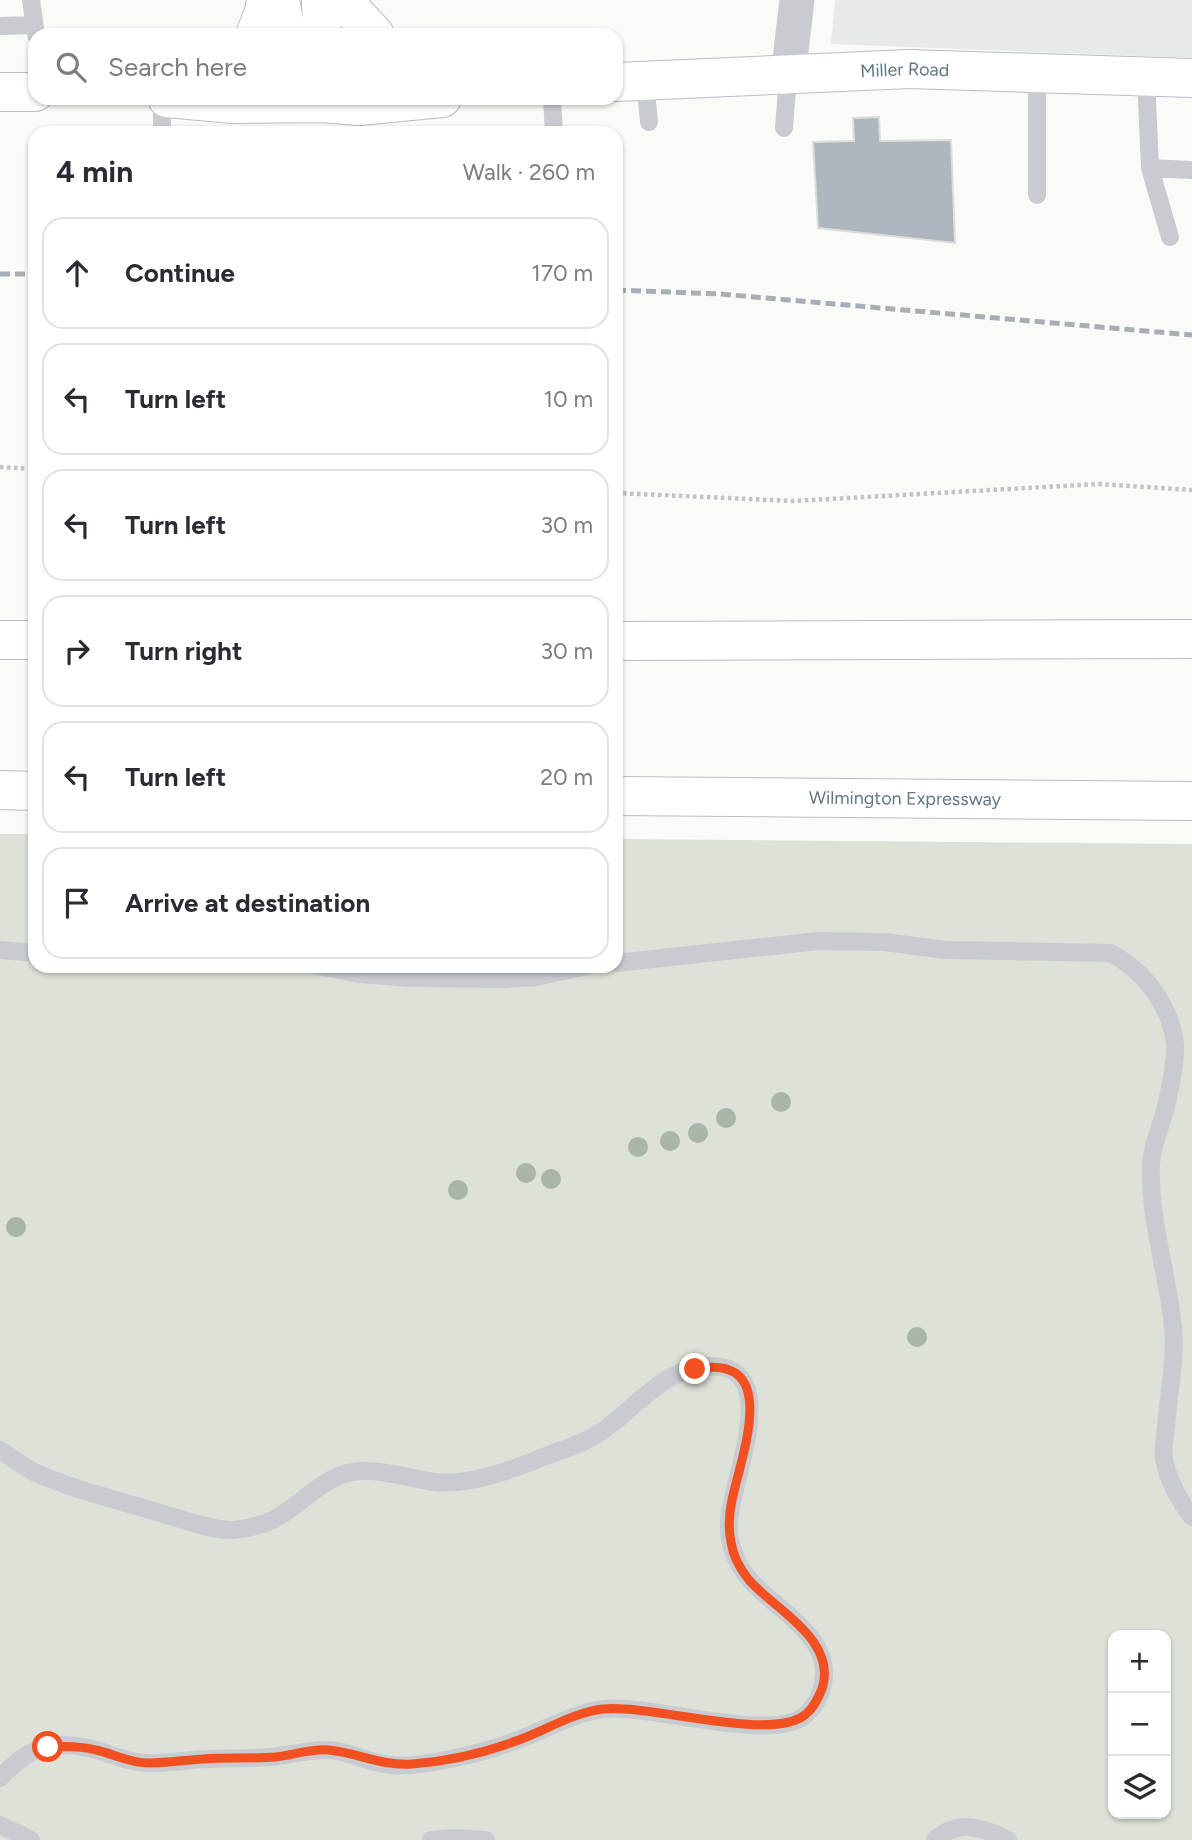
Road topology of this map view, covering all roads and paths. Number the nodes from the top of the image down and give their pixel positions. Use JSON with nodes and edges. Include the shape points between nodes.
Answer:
{"nodes":[{"id":1,"x":31,"y":0,"type":"edge"},
{"id":2,"x":266,"y":0,"type":"edge"},
{"id":3,"x":280,"y":0,"type":"edge"},
{"id":4,"x":321,"y":0,"type":"edge"},
{"id":5,"x":343,"y":0,"type":"edge"},
{"id":6,"x":797,"y":0,"type":"edge"},
{"id":7,"x":0,"y":26,"type":"edge"},
{"id":8,"x":35,"y":28,"type":"edge"},
{"id":9,"x":258,"y":28,"type":"edge"},
{"id":10,"x":286,"y":28,"type":"edge"},
{"id":11,"x":322,"y":28,"type":"edge"},
{"id":12,"x":369,"y":28,"type":"edge"},
{"id":13,"x":28,"y":29,"type":"edge"},
{"id":14,"x":1037,"y":73,"type":"junction"},
{"id":15,"x":788,"y":76,"type":"junction"},
{"id":16,"x":1146,"y":76,"type":"junction"},
{"id":17,"x":1192,"y":78,"type":"edge"},
{"id":18,"x":631,"y":81,"type":"edge"},
{"id":19,"x":0,"y":92,"type":"edge"},
{"id":20,"x":28,"y":92,"type":"edge"},
{"id":21,"x":164,"y":105,"type":"edge"},
{"id":22,"x":552,"y":105,"type":"edge"},
{"id":23,"x":649,"y":122,"type":"dead end"},
{"id":24,"x":162,"y":126,"type":"edge"},
{"id":25,"x":554,"y":126,"type":"edge"},
{"id":26,"x":784,"y":128,"type":"dead end"},
{"id":27,"x":1150,"y":168,"type":"junction"},
{"id":28,"x":1192,"y":170,"type":"edge"},
{"id":29,"x":1037,"y":195,"type":"dead end"},
{"id":30,"x":1170,"y":237,"type":"dead end"},
{"id":31,"x":0,"y":467,"type":"edge"},
{"id":32,"x":28,"y":468,"type":"edge"},
{"id":33,"x":1192,"y":490,"type":"edge"},
{"id":34,"x":623,"y":493,"type":"edge"},
{"id":35,"x":0,"y":639,"type":"edge"},
{"id":36,"x":1192,"y":639,"type":"edge"},
{"id":37,"x":28,"y":640,"type":"edge"},
{"id":38,"x":623,"y":641,"type":"edge"},
{"id":39,"x":0,"y":790,"type":"edge"},
{"id":40,"x":28,"y":791,"type":"edge"},
{"id":41,"x":623,"y":796,"type":"edge"},
{"id":42,"x":1192,"y":801,"type":"edge"},
{"id":43,"x":0,"y":950,"type":"edge"},
{"id":44,"x":28,"y":952,"type":"edge"},
{"id":45,"x":623,"y":962,"type":"edge"},
{"id":46,"x":354,"y":973,"type":"edge"},
{"id":47,"x":555,"y":973,"type":"edge"},
{"id":48,"x":0,"y":1450,"type":"edge"},
{"id":49,"x":1192,"y":1517,"type":"edge"},
{"id":50,"x":0,"y":1778,"type":"edge"},
{"id":51,"x":0,"y":1825,"type":"edge"},
{"id":52,"x":31,"y":1840,"type":"edge"},
{"id":53,"x":430,"y":1840,"type":"edge"},
{"id":54,"x":486,"y":1840,"type":"edge"},
{"id":55,"x":935,"y":1840,"type":"edge"},
{"id":56,"x":1008,"y":1840,"type":"edge"}],
"edges":[{"from":1,"to":8,"type":"lane"},
{"from":2,"to":9,"type":"main road"},
{"from":3,"to":10,"type":"main road"},
{"from":4,"to":11,"type":"main road"},
{"from":5,"to":12,"type":"main road"},
{"from":6,"to":15,"type":"street"},
{"from":7,"to":13,"type":"lane"},
{"from":14,"to":15,"type":"main road","name":"Miller Road","via":[[910,69]]},
{"from":14,"to":16,"type":"main road","name":"Miller Road"},
{"from":14,"to":29,"type":"lane"},
{"from":15,"to":18,"type":"main road","name":"Miller Road"},
{"from":15,"to":26,"type":"lane"},
{"from":16,"to":17,"type":"main road","name":"Miller Road"},
{"from":16,"to":27,"type":"lane"},
{"from":18,"to":23,"type":"lane"},
{"from":19,"to":20,"type":"main road"},
{"from":21,"to":24,"type":"lane"},
{"from":22,"to":25,"type":"lane"},
{"from":27,"to":28,"type":"lane"},
{"from":27,"to":30,"type":"lane"},
{"from":31,"to":32,"type":"path"},
{"from":33,"to":34,"type":"path","via":[[1099,484],[793,501]]},
{"from":35,"to":37,"type":"main road"},
{"from":36,"to":38,"type":"main road"},
{"from":39,"to":40,"type":"main road"},
{"from":41,"to":42,"type":"main road","name":"Wilmington Expressway"},
{"from":43,"to":44,"type":"lane"},
{"from":45,"to":49,"type":"lane","via":[[852,940],[945,950],[1110,953],[1126,961],[1170,1019],[1175,1045],[1151,1161],[1152,1202],[1173,1328],[1163,1456],[1179,1501]]},
{"from":46,"to":47,"type":"lane","via":[[504,979]]},
{"from":48,"to":50,"type":"lane","via":[[32,1471],[74,1486],[206,1527],[230,1530],[272,1521],[328,1480],[343,1475],[364,1471],[440,1483],[512,1469],[596,1436],[645,1393],[676,1376],[710,1366],[725,1368],[744,1382],[750,1395],[747,1435],[728,1524],[736,1559],[749,1580],[805,1629],[822,1662],[825,1680],[806,1715],[783,1724],[601,1709],[490,1750],[392,1765],[326,1749],[265,1758],[146,1764],[72,1746],[48,1747],[26,1753]]},
{"from":51,"to":52,"type":"lane"},
{"from":53,"to":54,"type":"lane"},
{"from":55,"to":56,"type":"lane","via":[[951,1830],[971,1826]]}]}
